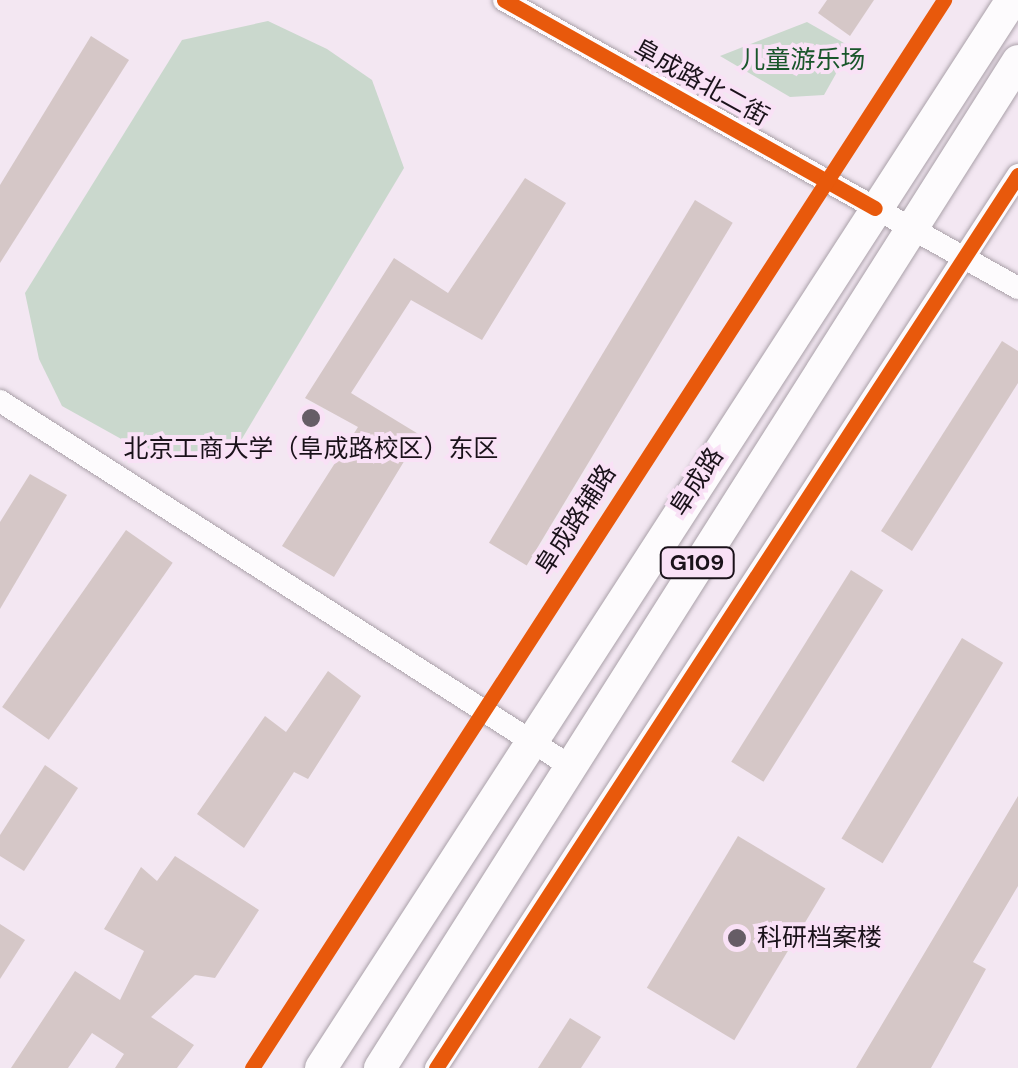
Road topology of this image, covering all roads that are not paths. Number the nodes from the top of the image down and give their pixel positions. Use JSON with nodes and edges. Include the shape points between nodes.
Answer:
{"nodes":[{"id":1,"x":504,"y":0,"type":"edge"},
{"id":2,"x":1012,"y":0,"type":"edge"},
{"id":3,"x":1018,"y":61,"type":"edge"},
{"id":4,"x":1018,"y":174,"type":"edge"},
{"id":5,"x":874,"y":208,"type":"junction"},
{"id":6,"x":908,"y":228,"type":"junction"},
{"id":7,"x":963,"y":258,"type":"junction"},
{"id":8,"x":1018,"y":288,"type":"edge"},
{"id":9,"x":0,"y":401,"type":"edge"},
{"id":10,"x":530,"y":740,"type":"junction"},
{"id":11,"x":570,"y":766,"type":"junction"},
{"id":12,"x":321,"y":1068,"type":"edge"},
{"id":13,"x":380,"y":1068,"type":"edge"},
{"id":14,"x":436,"y":1068,"type":"edge"}],
"edges":[{"from":1,"to":5,"type":"street","name":"阜成路北二街"},
{"from":2,"to":5,"type":"highway","name":"阜成路","number":"G109"},
{"from":3,"to":6,"type":"highway","name":"阜成路","number":"G109"},
{"from":4,"to":7,"type":"street"},
{"from":5,"to":6,"type":"street","name":"阜成路北二街"},
{"from":5,"to":10,"type":"highway","name":"阜成路","number":"G109"},
{"from":6,"to":7,"type":"street","name":"阜成路北二街"},
{"from":6,"to":11,"type":"highway","name":"阜成路","number":"G109"},
{"from":7,"to":8,"type":"street","name":"阜成路北二街"},
{"from":7,"to":14,"type":"street"},
{"from":9,"to":10,"type":"street"},
{"from":10,"to":11,"type":"street"},
{"from":10,"to":12,"type":"highway","name":"阜成路","number":"G109"},
{"from":11,"to":13,"type":"highway","name":"阜成路","number":"G109"}]}
